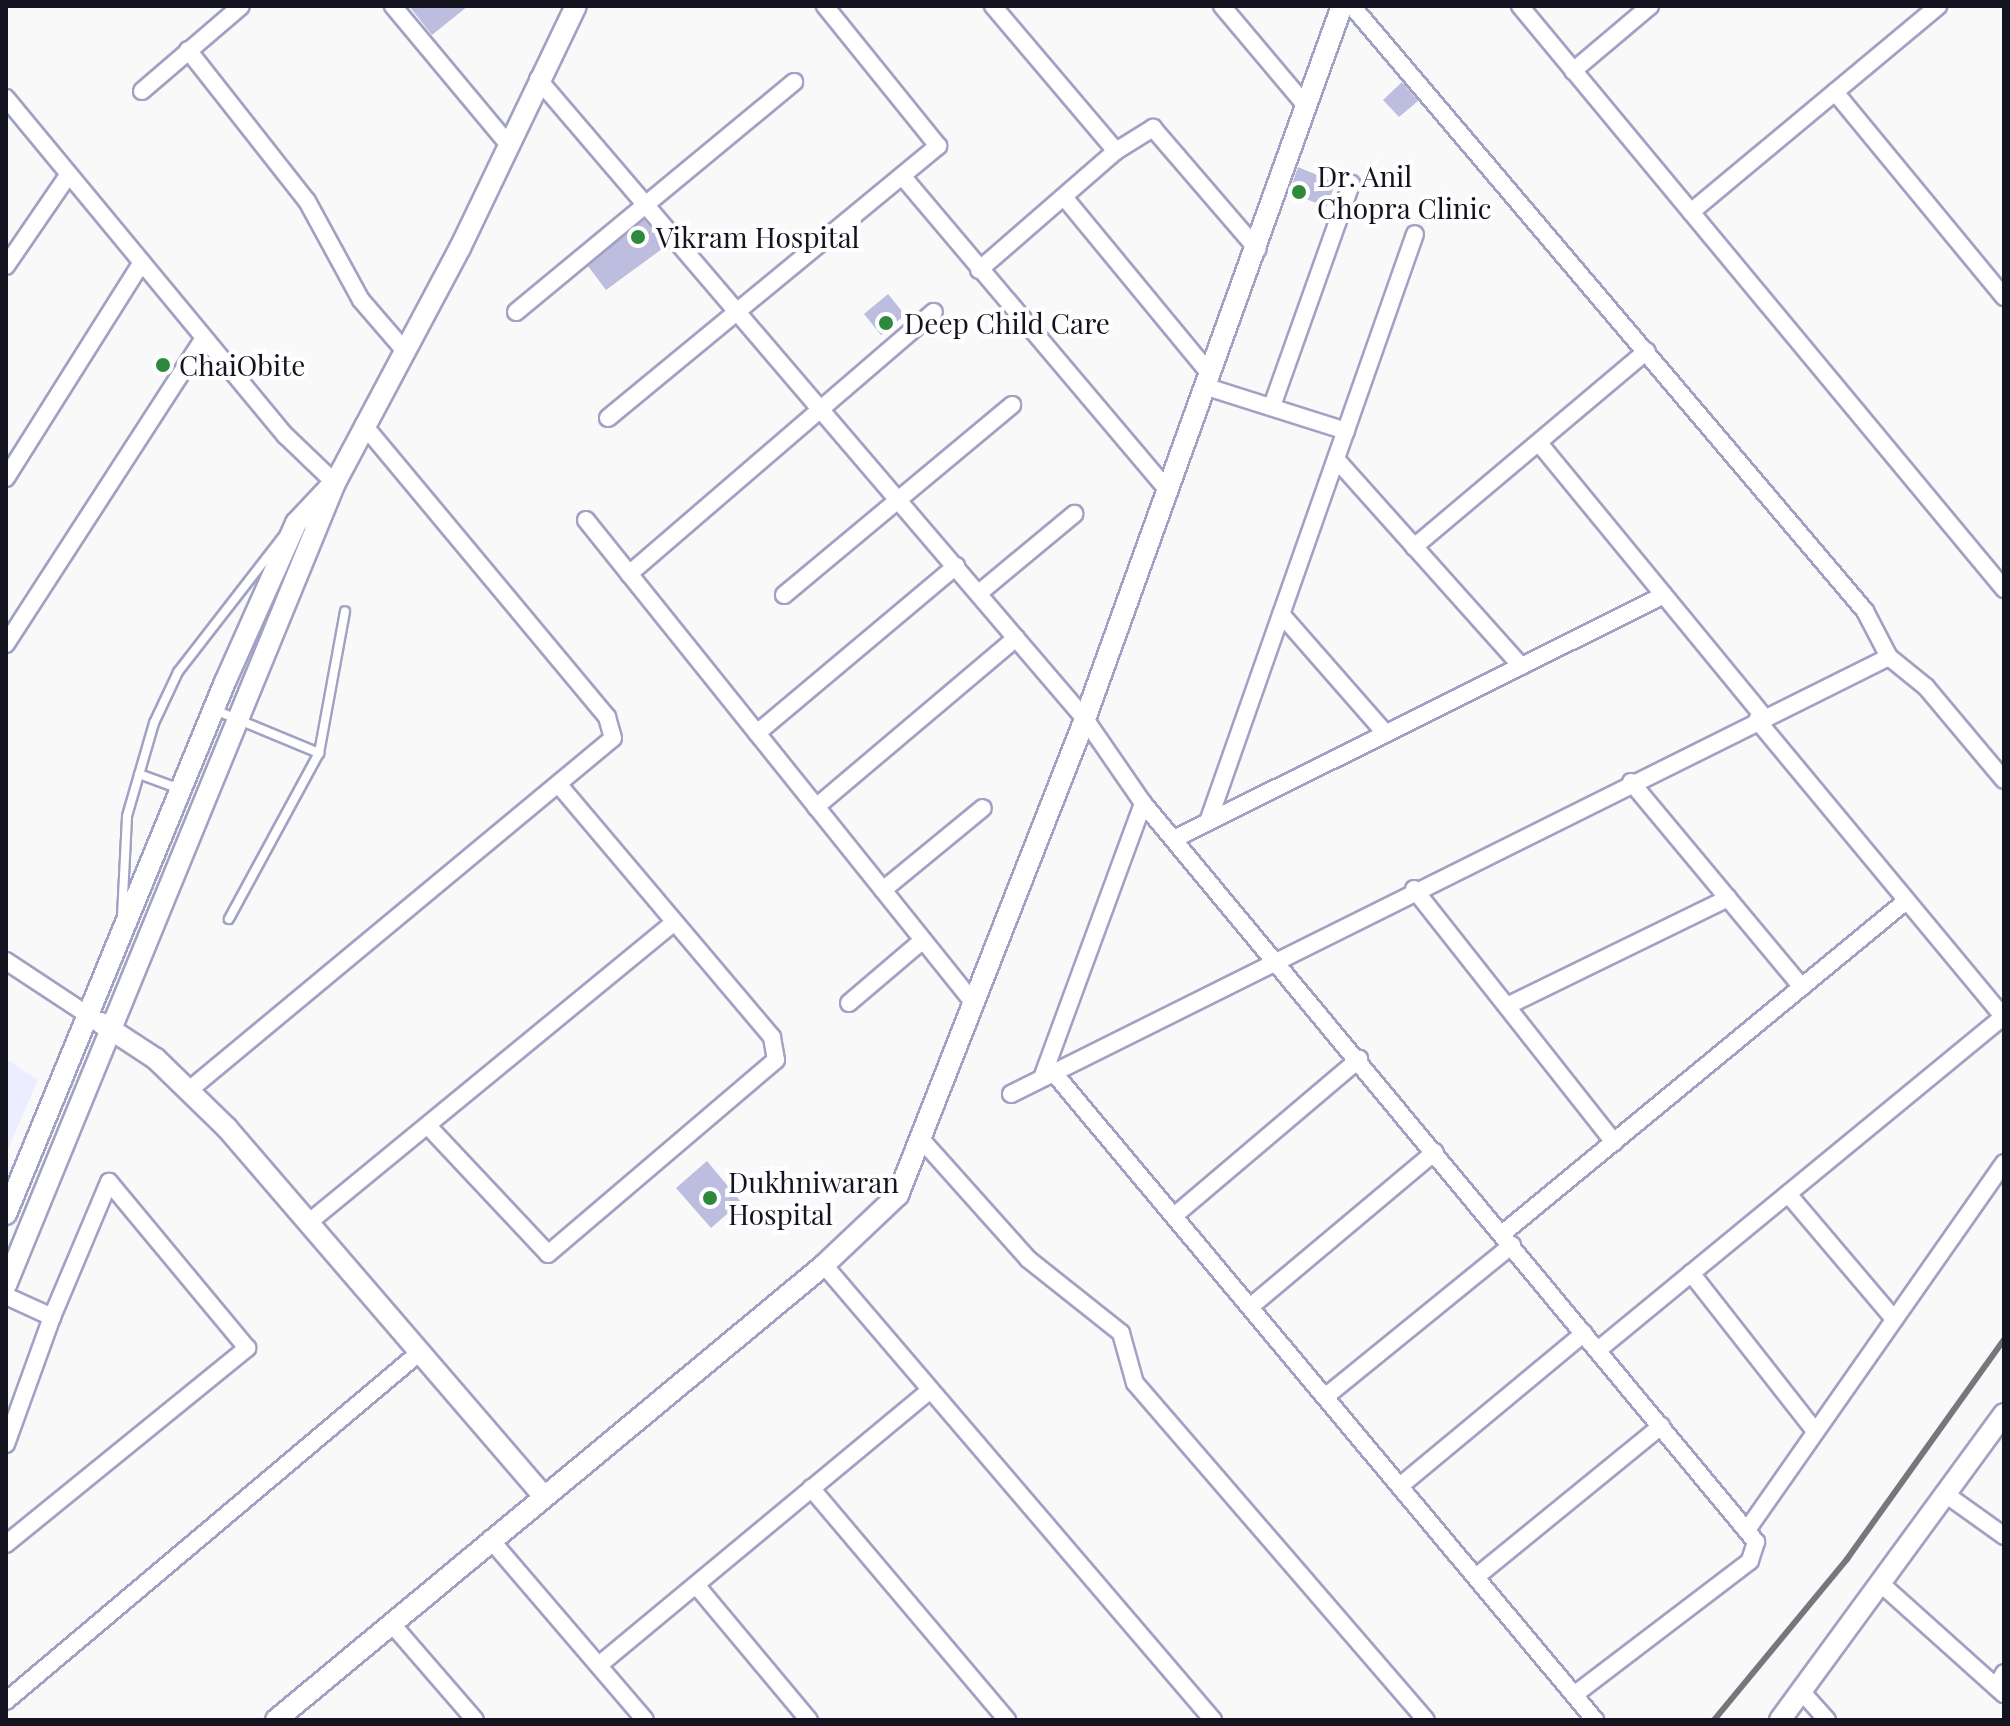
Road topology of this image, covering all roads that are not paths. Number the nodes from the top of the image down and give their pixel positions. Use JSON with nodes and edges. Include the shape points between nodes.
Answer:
{"nodes":[{"id":1,"x":241,"y":6,"type":"edge"},
{"id":2,"x":393,"y":6,"type":"edge"},
{"id":3,"x":576,"y":6,"type":"edge"},
{"id":4,"x":825,"y":6,"type":"edge"},
{"id":5,"x":994,"y":6,"type":"edge"},
{"id":6,"x":1222,"y":6,"type":"edge"},
{"id":7,"x":1342,"y":6,"type":"edge"},
{"id":8,"x":1352,"y":6,"type":"edge"},
{"id":9,"x":1520,"y":6,"type":"edge"},
{"id":10,"x":1650,"y":6,"type":"edge"},
{"id":11,"x":1938,"y":6,"type":"edge"},
{"id":12,"x":188,"y":50,"type":"junction"},
{"id":13,"x":1573,"y":71,"type":"junction"},
{"id":14,"x":538,"y":79,"type":"junction"},
{"id":15,"x":794,"y":82,"type":"dead end"},
{"id":16,"x":142,"y":91,"type":"dead end"},
{"id":17,"x":1835,"y":92,"type":"junction"},
{"id":18,"x":6,"y":98,"type":"edge"},
{"id":19,"x":1307,"y":107,"type":"junction"},
{"id":20,"x":509,"y":145,"type":"junction"},
{"id":21,"x":1116,"y":151,"type":"junction"},
{"id":22,"x":67,"y":177,"type":"junction"},
{"id":23,"x":903,"y":177,"type":"junction"},
{"id":24,"x":1351,"y":184,"type":"dead end"},
{"id":25,"x":1064,"y":197,"type":"junction"},
{"id":26,"x":649,"y":202,"type":"junction"},
{"id":27,"x":1691,"y":212,"type":"junction"},
{"id":28,"x":1415,"y":234,"type":"dead end"},
{"id":29,"x":1257,"y":249,"type":"junction"},
{"id":30,"x":142,"y":262,"type":"junction"},
{"id":31,"x":6,"y":266,"type":"edge"},
{"id":32,"x":979,"y":270,"type":"junction"},
{"id":33,"x":2004,"y":297,"type":"edge"},
{"id":34,"x":741,"y":310,"type":"junction"},
{"id":35,"x":516,"y":312,"type":"dead end"},
{"id":36,"x":934,"y":312,"type":"dead end"},
{"id":37,"x":204,"y":338,"type":"junction"},
{"id":38,"x":405,"y":351,"type":"junction"},
{"id":39,"x":1647,"y":351,"type":"junction"},
{"id":40,"x":1207,"y":380,"type":"junction"},
{"id":41,"x":1012,"y":405,"type":"dead end"},
{"id":42,"x":1272,"y":406,"type":"junction"},
{"id":43,"x":824,"y":409,"type":"junction"},
{"id":44,"x":608,"y":418,"type":"dead end"},
{"id":45,"x":364,"y":425,"type":"junction"},
{"id":46,"x":1346,"y":431,"type":"junction"},
{"id":47,"x":1539,"y":443,"type":"junction"},
{"id":48,"x":1336,"y":459,"type":"junction"},
{"id":49,"x":6,"y":478,"type":"edge"},
{"id":50,"x":335,"y":483,"type":"junction"},
{"id":51,"x":1167,"y":489,"type":"junction"},
{"id":52,"x":899,"y":499,"type":"junction"},
{"id":53,"x":1074,"y":514,"type":"dead end"},
{"id":54,"x":586,"y":520,"type":"dead end"},
{"id":55,"x":296,"y":523,"type":"junction"},
{"id":56,"x":1414,"y":547,"type":"junction"},
{"id":57,"x":956,"y":566,"type":"junction"},
{"id":58,"x":629,"y":574,"type":"junction"},
{"id":59,"x":2004,"y":589,"type":"edge"},
{"id":60,"x":979,"y":593,"type":"junction"},
{"id":61,"x":784,"y":595,"type":"dead end"},
{"id":62,"x":1664,"y":595,"type":"junction"},
{"id":63,"x":345,"y":611,"type":"dead end"},
{"id":64,"x":1281,"y":614,"type":"junction"},
{"id":65,"x":1016,"y":638,"type":"junction"},
{"id":66,"x":6,"y":644,"type":"edge"},
{"id":67,"x":1889,"y":657,"type":"junction"},
{"id":68,"x":1521,"y":666,"type":"junction"},
{"id":69,"x":214,"y":709,"type":"junction"},
{"id":70,"x":234,"y":719,"type":"junction"},
{"id":71,"x":1085,"y":719,"type":"junction"},
{"id":72,"x":1760,"y":719,"type":"junction"},
{"id":73,"x":757,"y":733,"type":"junction"},
{"id":74,"x":1386,"y":734,"type":"junction"},
{"id":75,"x":319,"y":753,"type":"junction"},
{"id":76,"x":2004,"y":753,"type":"edge"},
{"id":77,"x":1990,"y":764,"type":"junction"},
{"id":78,"x":139,"y":774,"type":"junction"},
{"id":79,"x":2004,"y":780,"type":"edge"},
{"id":80,"x":1631,"y":782,"type":"junction"},
{"id":81,"x":560,"y":786,"type":"junction"},
{"id":82,"x":182,"y":790,"type":"junction"},
{"id":83,"x":1143,"y":803,"type":"junction"},
{"id":84,"x":816,"y":807,"type":"junction"},
{"id":85,"x":983,"y":808,"type":"dead end"},
{"id":86,"x":1208,"y":822,"type":"junction"},
{"id":87,"x":1174,"y":839,"type":"junction"},
{"id":88,"x":1414,"y":889,"type":"junction"},
{"id":89,"x":883,"y":890,"type":"junction"},
{"id":90,"x":1728,"y":898,"type":"junction"},
{"id":91,"x":1906,"y":901,"type":"junction"},
{"id":92,"x":229,"y":919,"type":"dead end"},
{"id":93,"x":674,"y":922,"type":"junction"},
{"id":94,"x":923,"y":940,"type":"junction"},
{"id":95,"x":121,"y":941,"type":"junction"},
{"id":96,"x":1275,"y":958,"type":"junction"},
{"id":97,"x":6,"y":961,"type":"edge"},
{"id":98,"x":1802,"y":987,"type":"junction"},
{"id":99,"x":973,"y":1002,"type":"junction"},
{"id":100,"x":849,"y":1003,"type":"dead end"},
{"id":101,"x":1507,"y":1006,"type":"junction"},
{"id":102,"x":91,"y":1017,"type":"junction"},
{"id":103,"x":2004,"y":1017,"type":"edge"},
{"id":104,"x":110,"y":1029,"type":"junction"},
{"id":105,"x":1359,"y":1059,"type":"junction"},
{"id":106,"x":1048,"y":1075,"type":"junction"},
{"id":107,"x":188,"y":1091,"type":"junction"},
{"id":108,"x":1011,"y":1094,"type":"dead end"},
{"id":109,"x":428,"y":1126,"type":"junction"},
{"id":110,"x":920,"y":1138,"type":"junction"},
{"id":111,"x":1614,"y":1142,"type":"junction"},
{"id":112,"x":1435,"y":1152,"type":"junction"},
{"id":113,"x":2004,"y":1163,"type":"edge"},
{"id":114,"x":1788,"y":1194,"type":"junction"},
{"id":115,"x":6,"y":1214,"type":"edge"},
{"id":116,"x":1174,"y":1216,"type":"junction"},
{"id":117,"x":308,"y":1223,"type":"junction"},
{"id":118,"x":1507,"y":1240,"type":"junction"},
{"id":119,"x":824,"y":1265,"type":"junction"},
{"id":120,"x":1691,"y":1273,"type":"junction"},
{"id":121,"x":6,"y":1285,"type":"edge"},
{"id":122,"x":6,"y":1296,"type":"edge"},
{"id":123,"x":1250,"y":1307,"type":"junction"},
{"id":124,"x":52,"y":1317,"type":"junction"},
{"id":125,"x":1894,"y":1319,"type":"junction"},
{"id":126,"x":1584,"y":1333,"type":"junction"},
{"id":127,"x":1598,"y":1350,"type":"junction"},
{"id":128,"x":420,"y":1352,"type":"junction"},
{"id":129,"x":930,"y":1390,"type":"junction"},
{"id":130,"x":1325,"y":1397,"type":"junction"},
{"id":131,"x":2004,"y":1414,"type":"edge"},
{"id":132,"x":1661,"y":1426,"type":"junction"},
{"id":133,"x":1815,"y":1431,"type":"junction"},
{"id":134,"x":6,"y":1444,"type":"edge"},
{"id":135,"x":1400,"y":1486,"type":"junction"},
{"id":136,"x":811,"y":1488,"type":"junction"},
{"id":137,"x":1944,"y":1493,"type":"junction"},
{"id":138,"x":543,"y":1496,"type":"junction"},
{"id":139,"x":1747,"y":1530,"type":"junction"},
{"id":140,"x":2004,"y":1536,"type":"edge"},
{"id":141,"x":490,"y":1539,"type":"junction"},
{"id":142,"x":6,"y":1544,"type":"edge"},
{"id":143,"x":1476,"y":1577,"type":"junction"},
{"id":144,"x":1879,"y":1582,"type":"junction"},
{"id":145,"x":696,"y":1585,"type":"junction"},
{"id":146,"x":391,"y":1623,"type":"junction"},
{"id":147,"x":599,"y":1665,"type":"junction"},
{"id":148,"x":2001,"y":1685,"type":"edge"},
{"id":149,"x":1801,"y":1691,"type":"junction"},
{"id":150,"x":1574,"y":1695,"type":"junction"},
{"id":151,"x":6,"y":1701,"type":"edge"},
{"id":152,"x":276,"y":1720,"type":"edge"},
{"id":153,"x":475,"y":1720,"type":"edge"},
{"id":154,"x":645,"y":1720,"type":"edge"},
{"id":155,"x":809,"y":1720,"type":"edge"},
{"id":156,"x":1007,"y":1720,"type":"edge"},
{"id":157,"x":1213,"y":1720,"type":"edge"},
{"id":158,"x":1426,"y":1720,"type":"edge"},
{"id":159,"x":1595,"y":1720,"type":"edge"},
{"id":160,"x":1780,"y":1720,"type":"edge"},
{"id":161,"x":1827,"y":1720,"type":"edge"}],
"edges":[{"from":1,"to":12,"type":"street"},
{"from":2,"to":20,"type":"street"},
{"from":3,"to":14,"type":"street"},
{"from":4,"to":23,"type":"street","via":[[934,136],[933,155]]},
{"from":5,"to":21,"type":"street"},
{"from":6,"to":19,"type":"street"},
{"from":7,"to":19,"type":"street"},
{"from":8,"to":39,"type":"street"},
{"from":9,"to":13,"type":"street"},
{"from":10,"to":13,"type":"street"},
{"from":11,"to":17,"type":"street"},
{"from":12,"to":16,"type":"street"},
{"from":12,"to":38,"type":"street","via":[[307,201],[361,300]]},
{"from":13,"to":27,"type":"street"},
{"from":14,"to":20,"type":"street"},
{"from":14,"to":26,"type":"street"},
{"from":15,"to":26,"type":"street"},
{"from":17,"to":27,"type":"street"},
{"from":17,"to":33,"type":"street"},
{"from":18,"to":22,"type":"street"},
{"from":19,"to":29,"type":"street"},
{"from":20,"to":38,"type":"street"},
{"from":21,"to":25,"type":"street"},
{"from":21,"to":29,"type":"street","via":[[1145,130],[1160,132]]},
{"from":22,"to":30,"type":"street"},
{"from":22,"to":31,"type":"street"},
{"from":23,"to":32,"type":"street"},
{"from":23,"to":34,"type":"street"},
{"from":24,"to":42,"type":"street"},
{"from":25,"to":32,"type":"street"},
{"from":25,"to":40,"type":"street"},
{"from":26,"to":34,"type":"street"},
{"from":26,"to":35,"type":"street"},
{"from":27,"to":59,"type":"street"},
{"from":28,"to":46,"type":"street"},
{"from":29,"to":40,"type":"street"},
{"from":30,"to":37,"type":"street"},
{"from":30,"to":49,"type":"street"},
{"from":32,"to":51,"type":"street"},
{"from":34,"to":43,"type":"street"},
{"from":34,"to":44,"type":"street"},
{"from":36,"to":43,"type":"street"},
{"from":37,"to":50,"type":"street"},
{"from":37,"to":66,"type":"street"},
{"from":38,"to":45,"type":"street"},
{"from":39,"to":47,"type":"street"},
{"from":39,"to":67,"type":"street","via":[[1865,611]]},
{"from":40,"to":42,"type":"street"},
{"from":40,"to":51,"type":"street"},
{"from":41,"to":52,"type":"street"},
{"from":42,"to":46,"type":"street"},
{"from":43,"to":52,"type":"street"},
{"from":43,"to":58,"type":"street"},
{"from":45,"to":50,"type":"street"},
{"from":45,"to":81,"type":"street","via":[[613,728],[608,748]]},
{"from":46,"to":48,"type":"street"},
{"from":47,"to":56,"type":"street"},
{"from":47,"to":62,"type":"street"},
{"from":48,"to":56,"type":"street"},
{"from":48,"to":64,"type":"street"},
{"from":50,"to":55,"type":"street"},
{"from":50,"to":70,"type":"street"},
{"from":51,"to":71,"type":"street"},
{"from":52,"to":57,"type":"street"},
{"from":52,"to":61,"type":"street"},
{"from":53,"to":60,"type":"street"},
{"from":54,"to":58,"type":"street"},
{"from":55,"to":69,"type":"street"},
{"from":55,"to":78,"type":"lane","via":[[178,672]]},
{"from":56,"to":68,"type":"street"},
{"from":57,"to":60,"type":"street"},
{"from":57,"to":73,"type":"street"},
{"from":58,"to":73,"type":"street"},
{"from":60,"to":65,"type":"street"},
{"from":62,"to":68,"type":"street"},
{"from":62,"to":72,"type":"street"},
{"from":63,"to":75,"type":"lane"},
{"from":64,"to":74,"type":"street"},
{"from":64,"to":86,"type":"street"},
{"from":65,"to":71,"type":"street"},
{"from":65,"to":84,"type":"street"},
{"from":67,"to":72,"type":"street"},
{"from":67,"to":77,"type":"street","via":[[1916,677]]},
{"from":68,"to":74,"type":"street"},
{"from":69,"to":70,"type":"lane"},
{"from":69,"to":82,"type":"street"},
{"from":70,"to":75,"type":"lane"},
{"from":70,"to":104,"type":"street"},
{"from":71,"to":83,"type":"street"},
{"from":71,"to":99,"type":"street"},
{"from":72,"to":80,"type":"street"},
{"from":72,"to":91,"type":"street"},
{"from":73,"to":84,"type":"street"},
{"from":74,"to":86,"type":"street"},
{"from":75,"to":92,"type":"lane"},
{"from":76,"to":77,"type":"street"},
{"from":77,"to":79,"type":"street"},
{"from":78,"to":82,"type":"lane"},
{"from":78,"to":95,"type":"lane","via":[[127,816]]},
{"from":80,"to":88,"type":"street"},
{"from":80,"to":90,"type":"street"},
{"from":81,"to":93,"type":"street"},
{"from":81,"to":107,"type":"street"},
{"from":82,"to":95,"type":"street"},
{"from":83,"to":87,"type":"street"},
{"from":83,"to":106,"type":"street"},
{"from":84,"to":89,"type":"street"},
{"from":85,"to":89,"type":"street"},
{"from":86,"to":87,"type":"street"},
{"from":87,"to":96,"type":"street"},
{"from":88,"to":96,"type":"street"},
{"from":88,"to":101,"type":"street"},
{"from":89,"to":94,"type":"street"},
{"from":90,"to":98,"type":"street"},
{"from":90,"to":101,"type":"street"},
{"from":91,"to":98,"type":"street"},
{"from":91,"to":103,"type":"street"},
{"from":93,"to":109,"type":"street"},
{"from":93,"to":109,"type":"street","via":[[772,1037],[776,1060],[554,1250],[537,1249]]},
{"from":94,"to":99,"type":"street"},
{"from":94,"to":100,"type":"street"},
{"from":95,"to":102,"type":"street"},
{"from":96,"to":105,"type":"street"},
{"from":96,"to":106,"type":"street"},
{"from":97,"to":102,"type":"street"},
{"from":98,"to":111,"type":"street"},
{"from":99,"to":110,"type":"street"},
{"from":101,"to":111,"type":"street"},
{"from":102,"to":104,"type":"street"},
{"from":102,"to":115,"type":"street"},
{"from":103,"to":114,"type":"street"},
{"from":104,"to":107,"type":"street"},
{"from":104,"to":121,"type":"street"},
{"from":105,"to":112,"type":"street"},
{"from":105,"to":116,"type":"street"},
{"from":106,"to":108,"type":"street"},
{"from":106,"to":116,"type":"street"},
{"from":107,"to":117,"type":"street"},
{"from":109,"to":117,"type":"street"},
{"from":110,"to":119,"type":"street","via":[[898,1195]]},
{"from":110,"to":158,"type":"street","via":[[1028,1259],[1121,1333],[1135,1383]]},
{"from":111,"to":118,"type":"street"},
{"from":112,"to":118,"type":"street"},
{"from":112,"to":123,"type":"street"},
{"from":113,"to":125,"type":"street"},
{"from":114,"to":120,"type":"street"},
{"from":114,"to":125,"type":"street"},
{"from":116,"to":123,"type":"street"},
{"from":117,"to":128,"type":"street"},
{"from":118,"to":126,"type":"street"},
{"from":118,"to":130,"type":"street"},
{"from":119,"to":129,"type":"street"},
{"from":119,"to":138,"type":"street"},
{"from":120,"to":127,"type":"street"},
{"from":120,"to":133,"type":"street"},
{"from":122,"to":124,"type":"street"},
{"from":123,"to":130,"type":"street"},
{"from":124,"to":134,"type":"street"},
{"from":124,"to":142,"type":"street","via":[[109,1182],[247,1348]]},
{"from":125,"to":133,"type":"street"},
{"from":126,"to":127,"type":"street"},
{"from":126,"to":135,"type":"street"},
{"from":127,"to":132,"type":"street"},
{"from":128,"to":138,"type":"street"},
{"from":128,"to":151,"type":"street"},
{"from":129,"to":136,"type":"street"},
{"from":129,"to":157,"type":"street"},
{"from":130,"to":135,"type":"street"},
{"from":131,"to":137,"type":"street"},
{"from":132,"to":139,"type":"street"},
{"from":132,"to":143,"type":"street"},
{"from":133,"to":139,"type":"street"},
{"from":135,"to":143,"type":"street"},
{"from":136,"to":145,"type":"street"},
{"from":136,"to":156,"type":"street"},
{"from":137,"to":140,"type":"street"},
{"from":137,"to":144,"type":"street"},
{"from":138,"to":141,"type":"street"},
{"from":139,"to":150,"type":"street","via":[[1758,1550],[1750,1561]]},
{"from":141,"to":146,"type":"street"},
{"from":141,"to":147,"type":"street"},
{"from":143,"to":150,"type":"street"},
{"from":144,"to":148,"type":"street"},
{"from":144,"to":149,"type":"street"},
{"from":145,"to":147,"type":"street"},
{"from":145,"to":155,"type":"street"},
{"from":146,"to":152,"type":"street"},
{"from":146,"to":153,"type":"street"},
{"from":147,"to":154,"type":"street"},
{"from":149,"to":160,"type":"street"},
{"from":149,"to":161,"type":"street"},
{"from":150,"to":159,"type":"street"}]}
